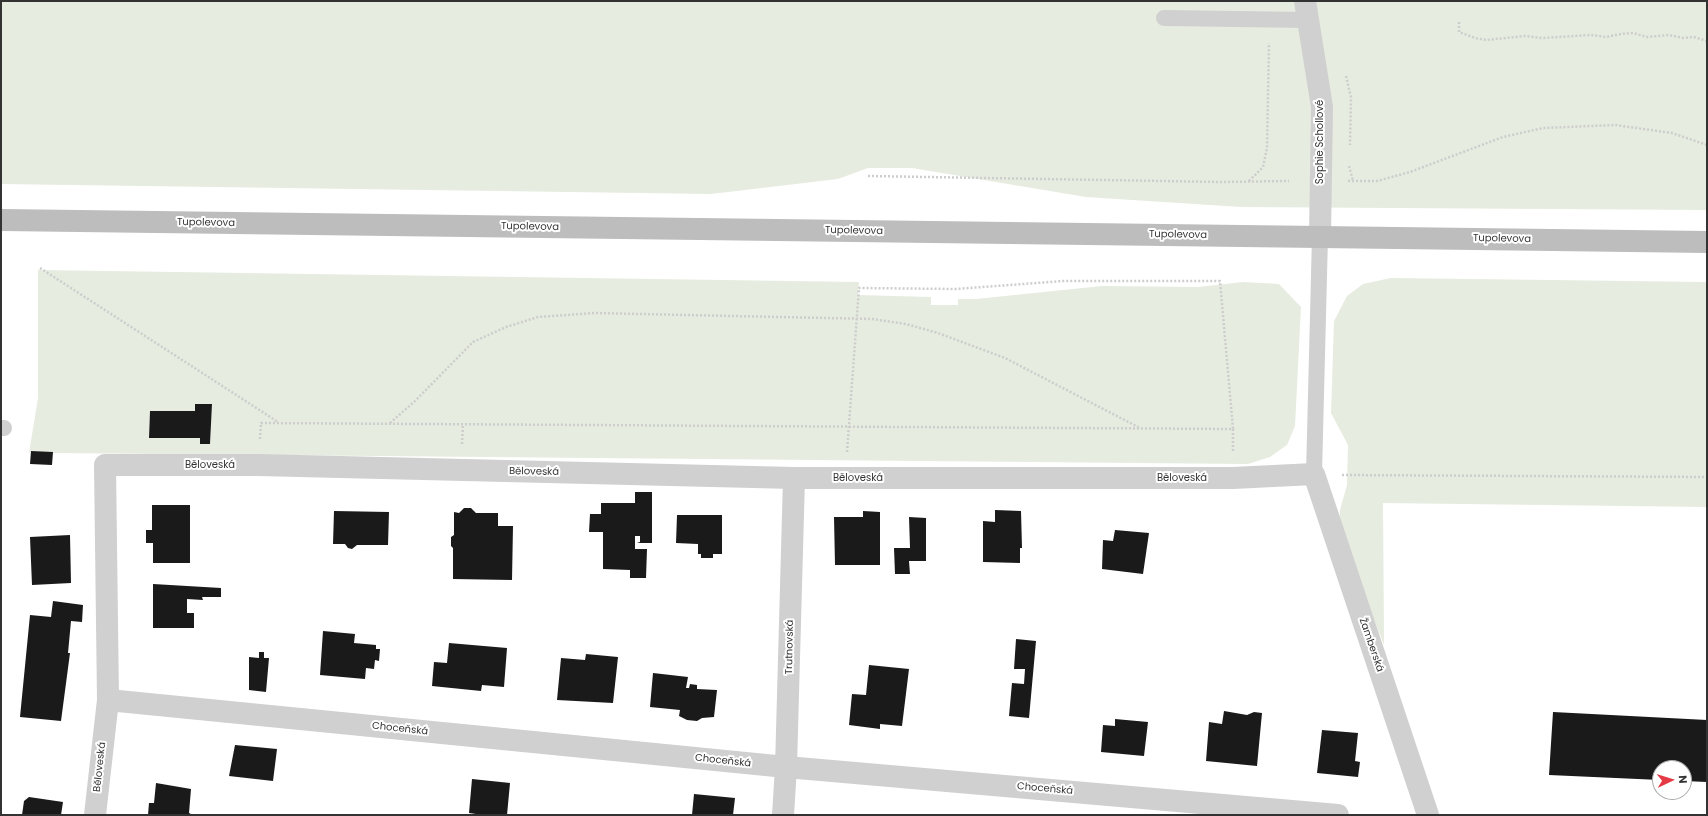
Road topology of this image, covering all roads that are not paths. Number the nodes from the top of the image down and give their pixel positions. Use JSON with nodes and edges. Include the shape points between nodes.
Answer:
{"nodes":[{"id":1,"x":1307,"y":11,"type":"edge"},
{"id":2,"x":1164,"y":18,"type":"dead end"},
{"id":3,"x":1,"y":220,"type":"edge"},
{"id":4,"x":1320,"y":236,"type":"junction"},
{"id":5,"x":1707,"y":242,"type":"edge"},
{"id":6,"x":1314,"y":474,"type":"junction"},
{"id":7,"x":794,"y":478,"type":"junction"},
{"id":8,"x":108,"y":700,"type":"junction"},
{"id":9,"x":786,"y":767,"type":"junction"},
{"id":10,"x":95,"y":815,"type":"edge"},
{"id":11,"x":783,"y":815,"type":"edge"},
{"id":12,"x":1338,"y":815,"type":"edge"},
{"id":13,"x":1428,"y":815,"type":"edge"}],
"edges":[{"from":1,"to":2,"type":"lane","via":[[1269,20]]},
{"from":1,"to":4,"type":"street","name":"Sophie Schollové","via":[[1322,107]]},
{"from":3,"to":4,"type":"main road","name":"Tupolevova"},
{"from":4,"to":5,"type":"main road","name":"Tupolevova"},
{"from":4,"to":6,"type":"lane"},
{"from":6,"to":7,"type":"street","name":"Běloveská","via":[[1233,478]]},
{"from":6,"to":13,"type":"street","name":"Žamberská"},
{"from":7,"to":8,"type":"street","name":"Běloveská","via":[[258,465],[105,465]]},
{"from":7,"to":9,"type":"street","name":"Trutnovská"},
{"from":8,"to":9,"type":"street","name":"Choceňská"},
{"from":8,"to":10,"type":"street","name":"Běloveská"},
{"from":9,"to":11,"type":"street","name":"Trutnovská"},
{"from":9,"to":12,"type":"street","name":"Choceňská"}]}
